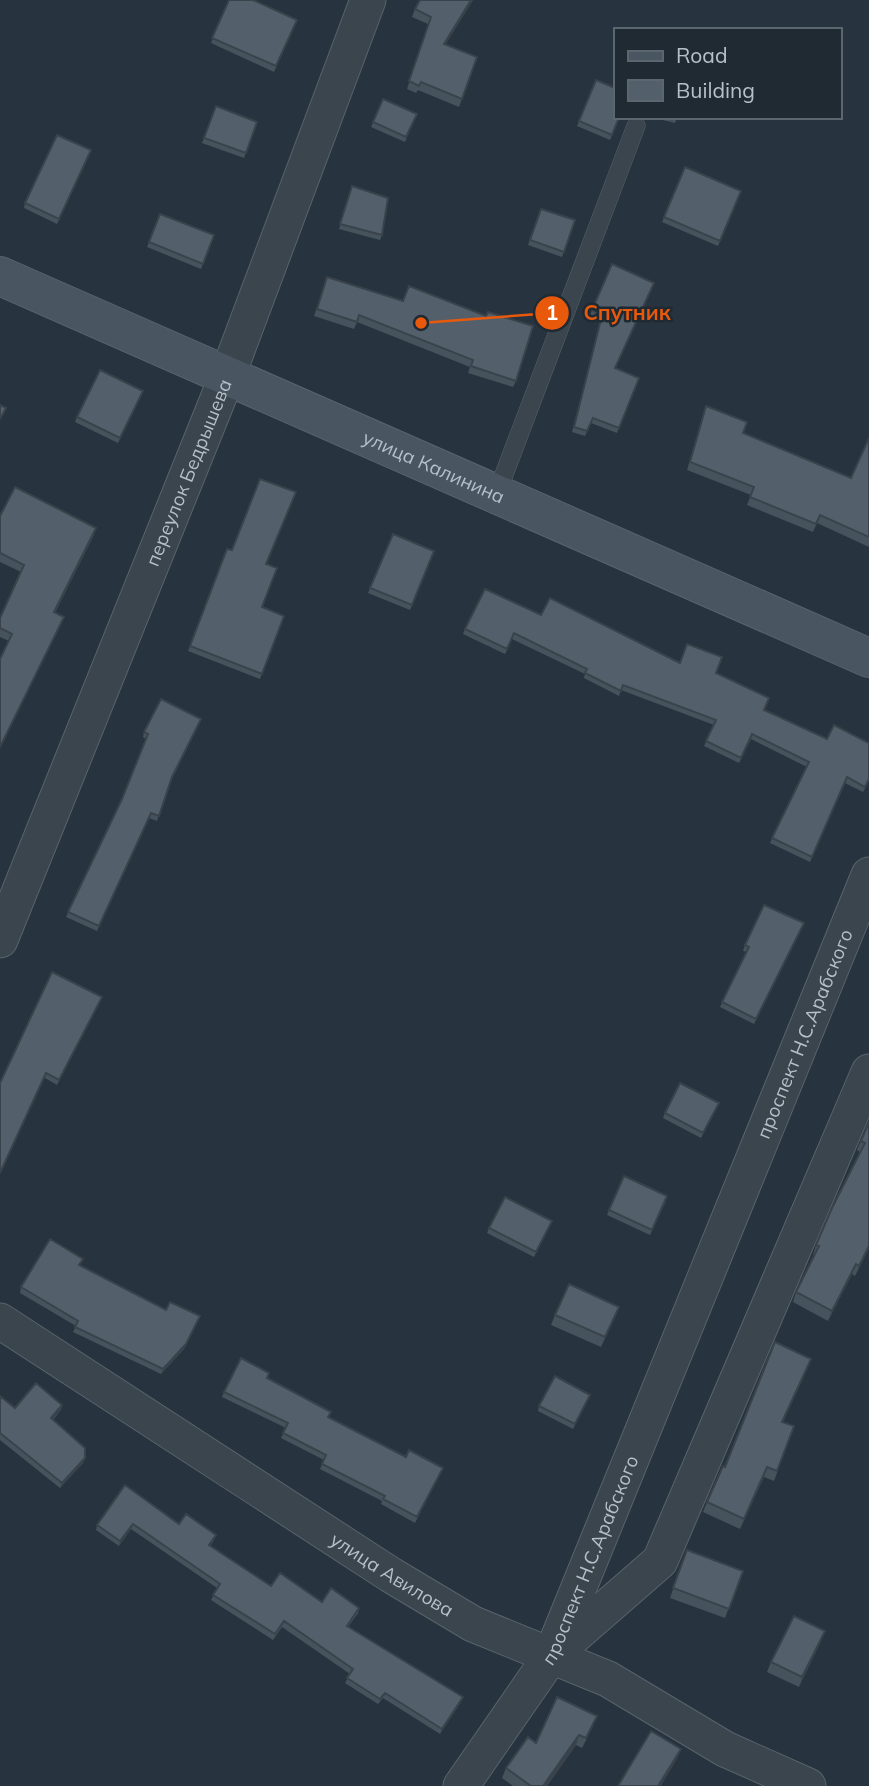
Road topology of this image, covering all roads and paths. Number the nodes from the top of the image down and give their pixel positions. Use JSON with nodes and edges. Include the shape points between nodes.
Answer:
{"nodes":[{"id":1,"x":368,"y":0,"type":"edge"},
{"id":2,"x":636,"y":126,"type":"dead end"},
{"id":3,"x":0,"y":276,"type":"edge"},
{"id":4,"x":228,"y":374,"type":"junction"},
{"id":5,"x":497,"y":493,"type":"junction"},
{"id":6,"x":869,"y":658,"type":"edge"},
{"id":7,"x":869,"y":875,"type":"edge"},
{"id":8,"x":0,"y":940,"type":"edge"},
{"id":9,"x":869,"y":1072,"type":"edge"},
{"id":10,"x":0,"y":1321,"type":"edge"},
{"id":11,"x":551,"y":1656,"type":"junction"},
{"id":12,"x":461,"y":1786,"type":"edge"},
{"id":13,"x":808,"y":1786,"type":"edge"}],
"edges":[{"from":1,"to":4,"type":"street","name":"переулок Бедрышева"},
{"from":2,"to":5,"type":"lane"},
{"from":3,"to":4,"type":"main road","name":"улица Калинина"},
{"from":4,"to":5,"type":"main road","name":"улица Калинина"},
{"from":4,"to":8,"type":"street","name":"переулок Бедрышева"},
{"from":5,"to":6,"type":"main road","name":"улица Калинина"},
{"from":7,"to":11,"type":"street","name":"проспект Н.С.Арабского"},
{"from":9,"to":11,"type":"street","name":"проспект Н.С.Арабского","via":[[660,1561]]},
{"from":10,"to":11,"type":"street","name":"улица Авилова","via":[[391,1575],[473,1624]]},
{"from":11,"to":12,"type":"street"},
{"from":11,"to":13,"type":"street","name":"улица Авилова","via":[[608,1679],[725,1749]]}]}
